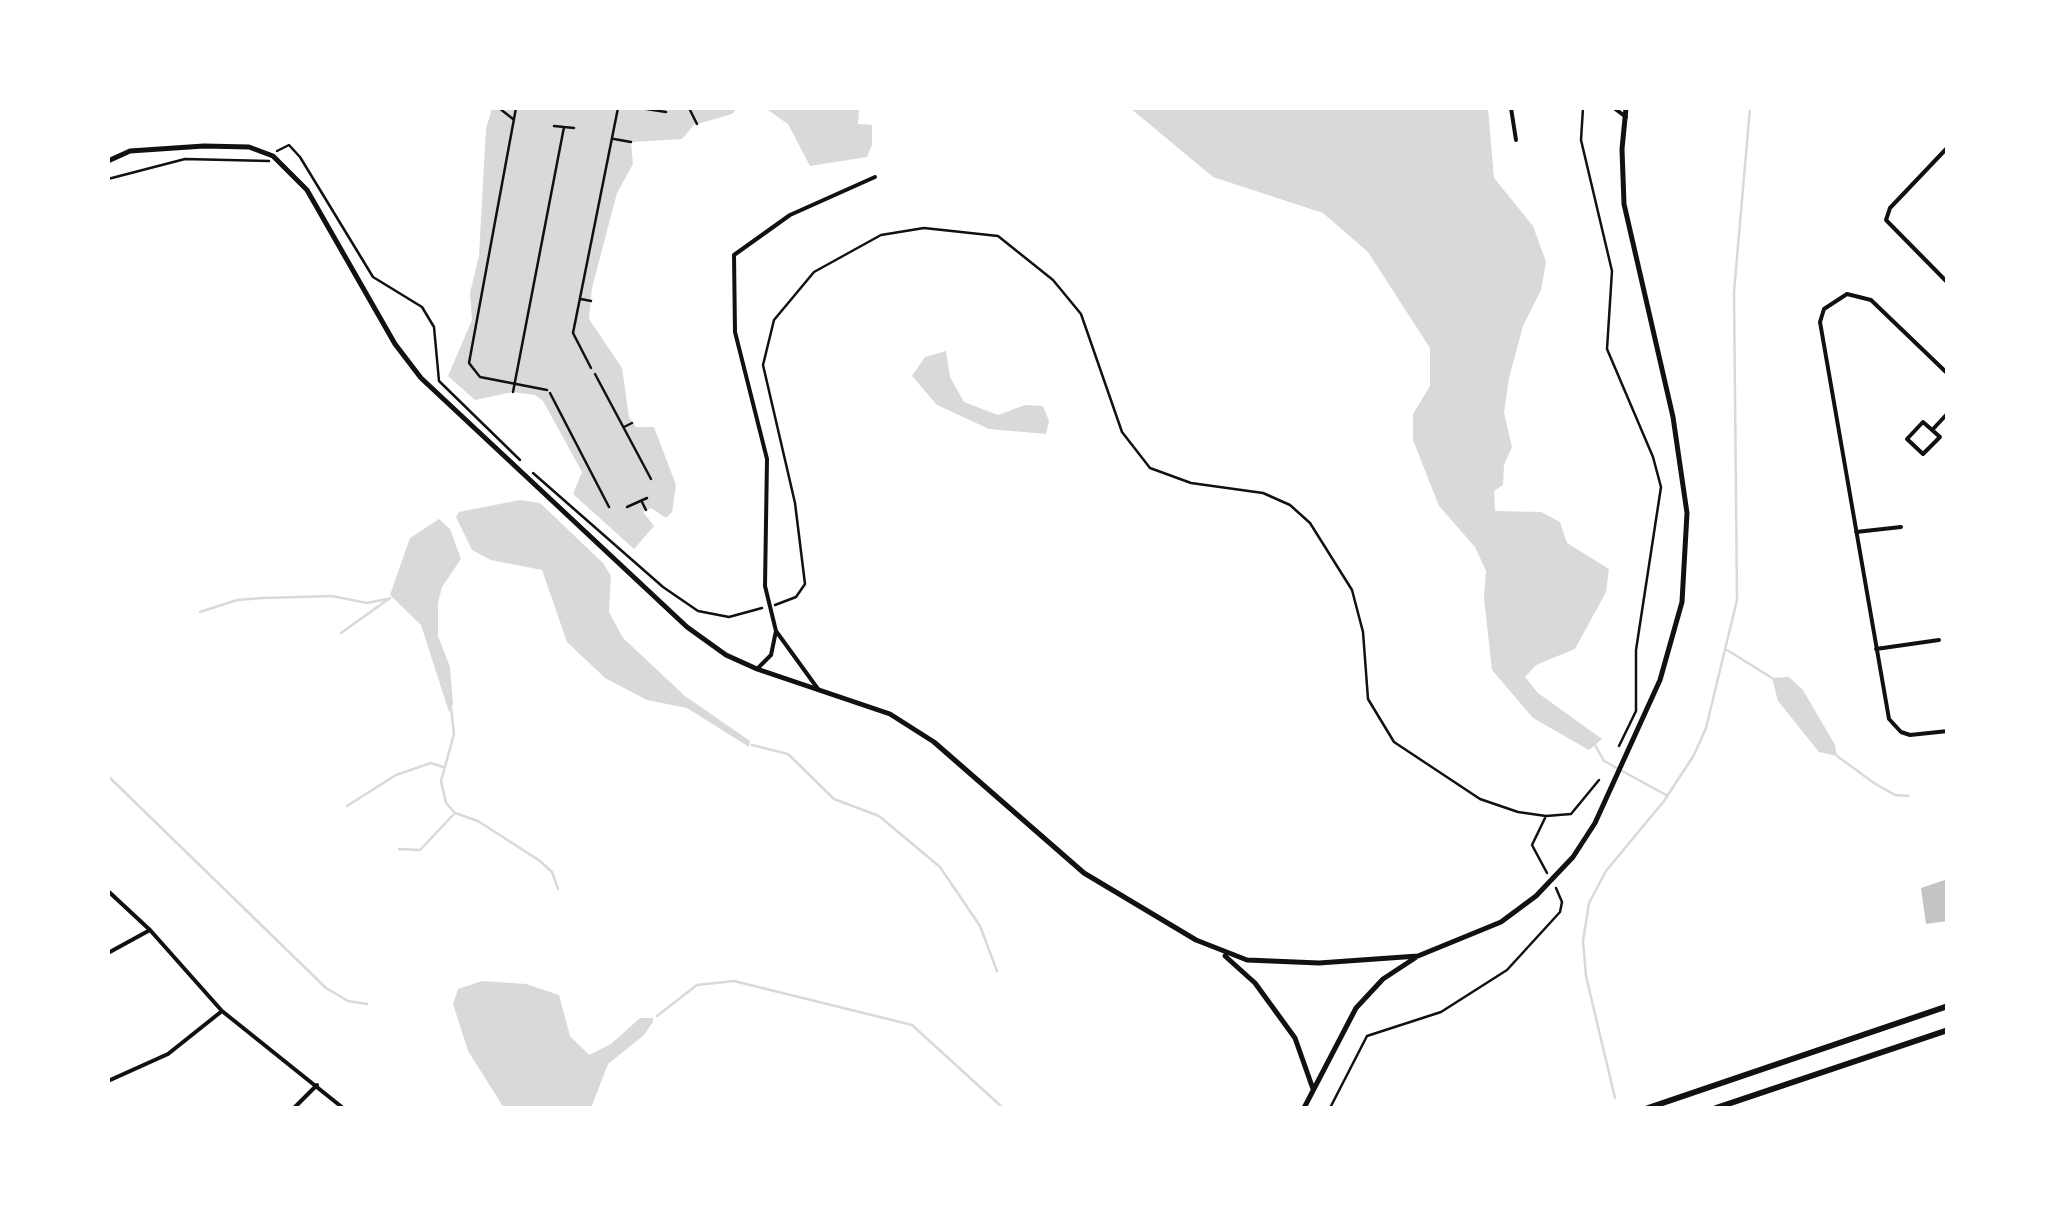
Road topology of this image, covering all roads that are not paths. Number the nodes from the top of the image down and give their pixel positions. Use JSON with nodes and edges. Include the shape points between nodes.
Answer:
{"nodes":[{"id":1,"x":1511,"y":108,"type":"edge"},
{"id":2,"x":1614,"y":108,"type":"edge"},
{"id":3,"x":1626,"y":108,"type":"edge"},
{"id":4,"x":1626,"y":117,"type":"junction"},
{"id":5,"x":1516,"y":140,"type":"dead end"},
{"id":6,"x":1948,"y":147,"type":"edge"},
{"id":7,"x":108,"y":161,"type":"edge"},
{"id":8,"x":875,"y":177,"type":"dead end"},
{"id":9,"x":1948,"y":283,"type":"edge"},
{"id":10,"x":1948,"y":374,"type":"edge"},
{"id":11,"x":1948,"y":413,"type":"edge"},
{"id":12,"x":1932,"y":430,"type":"junction"},
{"id":13,"x":1901,"y":527,"type":"dead end"},
{"id":14,"x":1856,"y":532,"type":"junction"},
{"id":15,"x":776,"y":632,"type":"junction"},
{"id":16,"x":1938,"y":640,"type":"dead end"},
{"id":17,"x":1876,"y":649,"type":"junction"},
{"id":18,"x":758,"y":669,"type":"junction"},
{"id":19,"x":818,"y":689,"type":"junction"},
{"id":20,"x":1948,"y":731,"type":"edge"},
{"id":21,"x":108,"y":891,"type":"edge"},
{"id":22,"x":150,"y":930,"type":"junction"},
{"id":23,"x":108,"y":952,"type":"edge"},
{"id":24,"x":1222,"y":954,"type":"junction"},
{"id":25,"x":1418,"y":956,"type":"junction"},
{"id":26,"x":1948,"y":1006,"type":"edge"},
{"id":27,"x":222,"y":1011,"type":"junction"},
{"id":28,"x":1948,"y":1030,"type":"edge"},
{"id":29,"x":108,"y":1081,"type":"edge"},
{"id":30,"x":318,"y":1084,"type":"junction"},
{"id":31,"x":1313,"y":1089,"type":"junction"},
{"id":32,"x":294,"y":1108,"type":"edge"},
{"id":33,"x":343,"y":1108,"type":"edge"},
{"id":34,"x":1304,"y":1108,"type":"edge"},
{"id":35,"x":1648,"y":1108,"type":"edge"},
{"id":36,"x":1716,"y":1108,"type":"edge"}],
"edges":[{"from":1,"to":5,"type":"street"},
{"from":2,"to":4,"type":"street"},
{"from":3,"to":4,"type":"street"},
{"from":4,"to":25,"type":"street","via":[[1624,204],[1682,462],[1688,542],[1672,646],[1585,841],[1544,889],[1500,922]]},
{"from":6,"to":9,"type":"street","via":[[1886,220]]},
{"from":7,"to":18,"type":"street","via":[[130,151],[204,146],[249,147],[273,156],[307,190],[395,344],[432,390],[687,627],[726,656]]},
{"from":8,"to":15,"type":"street","via":[[790,215],[734,255],[735,332],[766,459],[762,562]]},
{"from":10,"to":14,"type":"street","via":[[1870,300],[1847,294],[1824,308],[1820,322]]},
{"from":11,"to":12,"type":"street"},
{"from":12,"to":12,"type":"street","via":[[1924,422],[1907,440],[1924,454],[1940,437]]},
{"from":13,"to":14,"type":"street"},
{"from":14,"to":17,"type":"street"},
{"from":15,"to":18,"type":"street","via":[[771,655]]},
{"from":15,"to":19,"type":"street"},
{"from":16,"to":17,"type":"street"},
{"from":17,"to":20,"type":"street","via":[[1889,718],[1900,732]]},
{"from":18,"to":19,"type":"street"},
{"from":19,"to":24,"type":"street","via":[[890,714],[934,742],[1084,872]]},
{"from":21,"to":22,"type":"street"},
{"from":22,"to":23,"type":"street"},
{"from":22,"to":27,"type":"street"},
{"from":24,"to":25,"type":"street","via":[[1318,964]]},
{"from":24,"to":31,"type":"street","via":[[1255,983],[1294,1038]]},
{"from":25,"to":31,"type":"street","via":[[1356,1008]]},
{"from":26,"to":35,"type":"highway"},
{"from":27,"to":29,"type":"street","via":[[168,1054]]},
{"from":27,"to":30,"type":"street"},
{"from":28,"to":36,"type":"highway"},
{"from":30,"to":32,"type":"street"},
{"from":30,"to":33,"type":"street"},
{"from":31,"to":34,"type":"street"}]}
